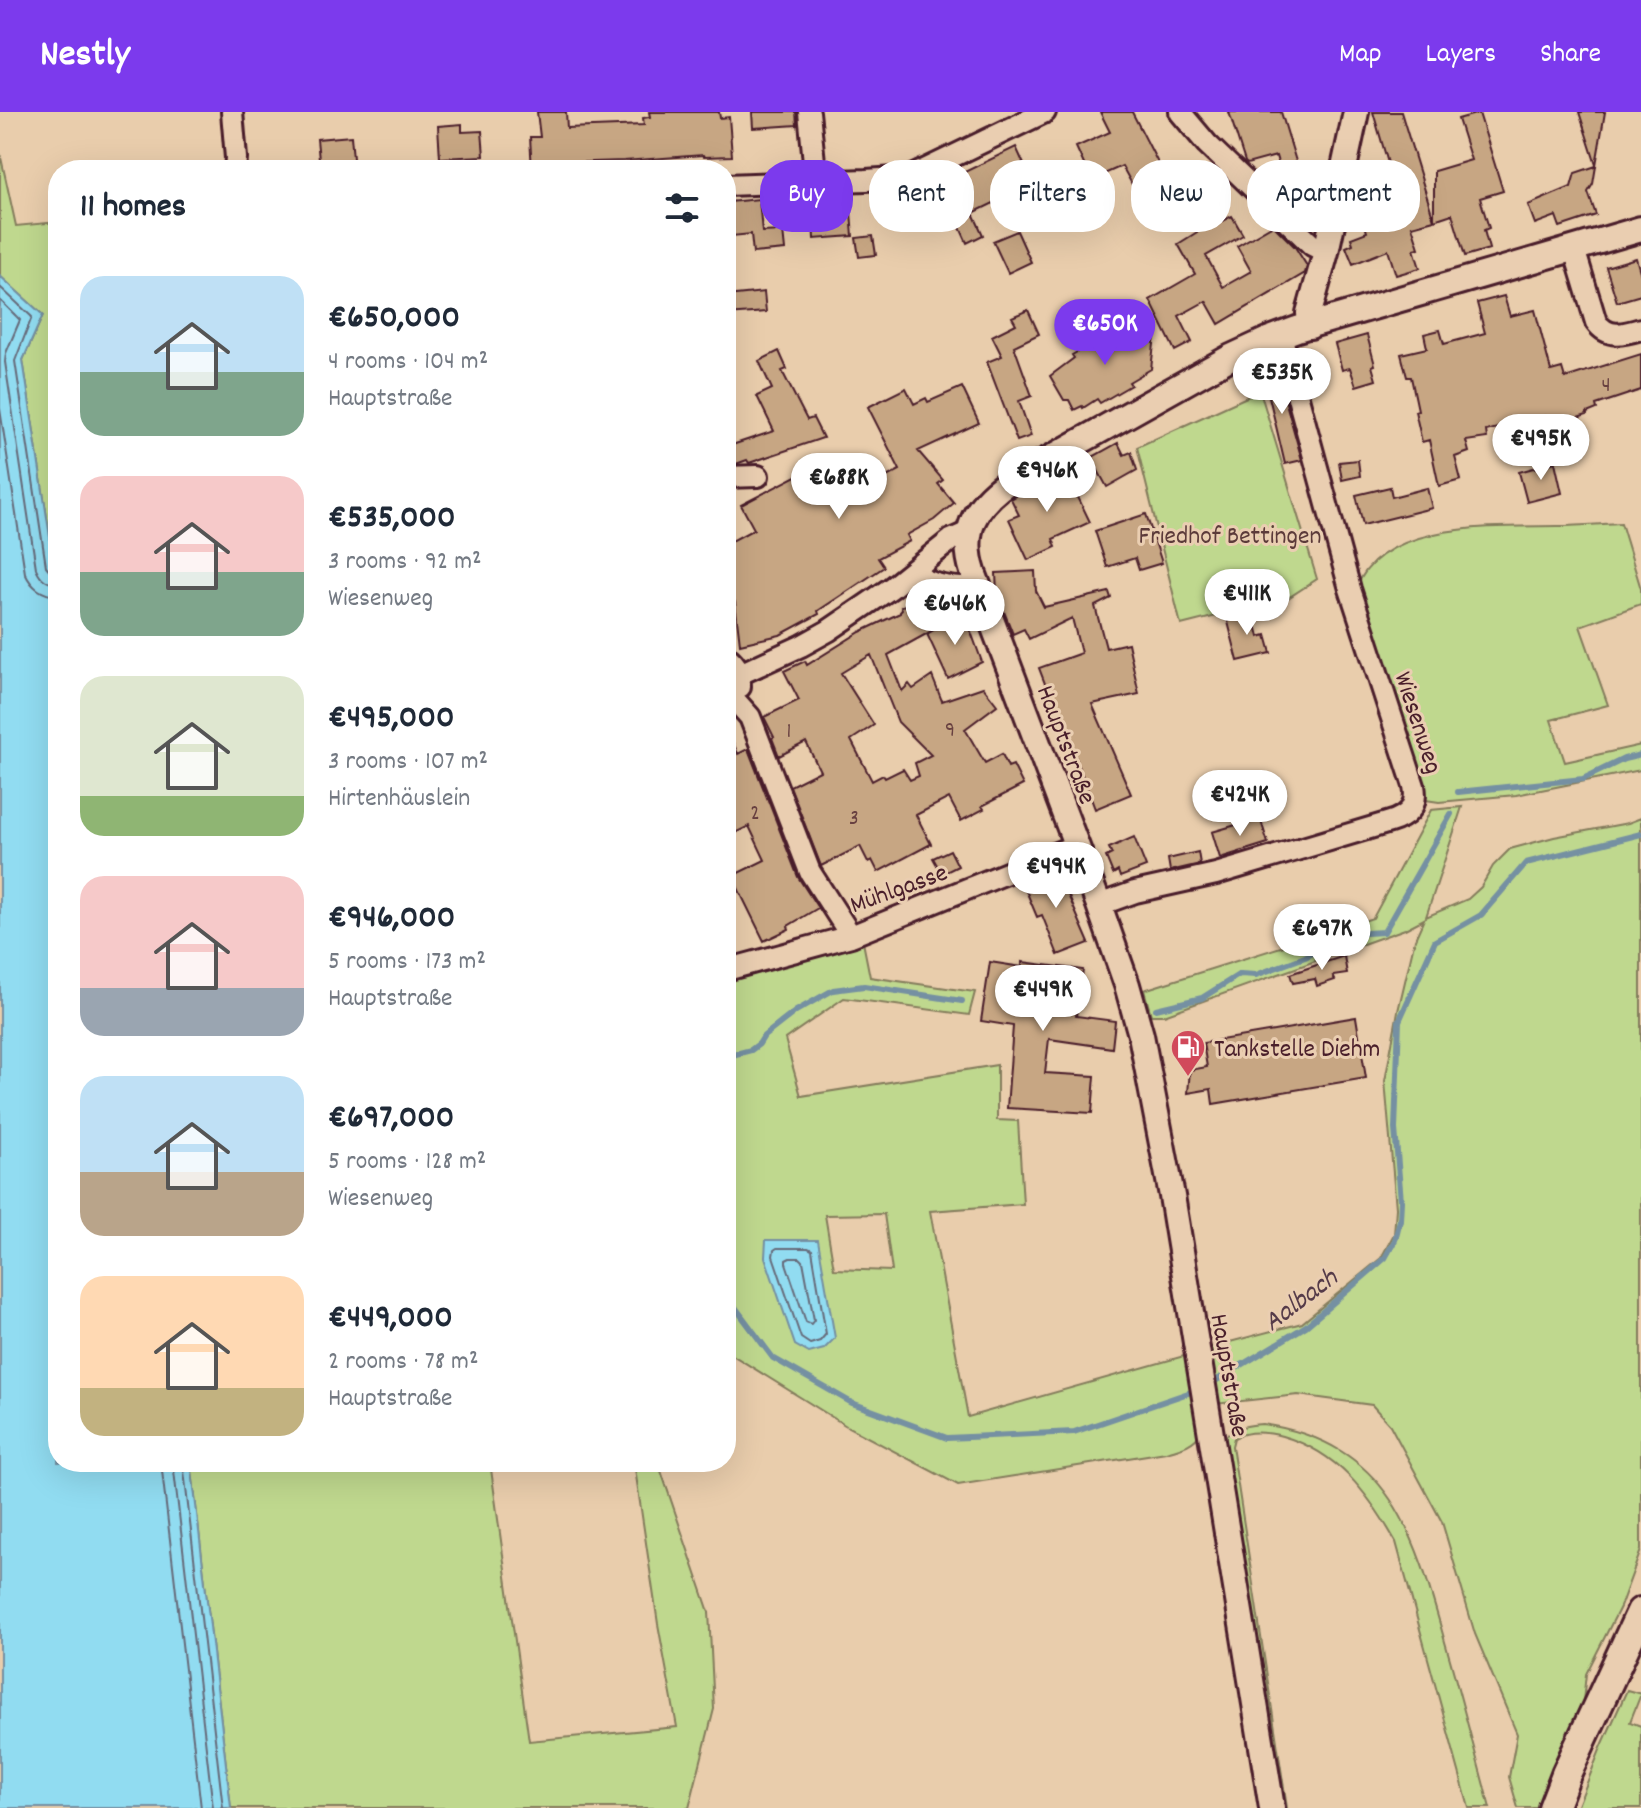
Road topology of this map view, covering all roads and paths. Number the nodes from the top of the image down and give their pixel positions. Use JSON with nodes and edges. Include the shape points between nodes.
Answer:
{"nodes":[{"id":1,"x":232,"y":112,"type":"edge"},
{"id":2,"x":809,"y":112,"type":"edge"},
{"id":3,"x":1045,"y":112,"type":"edge"},
{"id":4,"x":1180,"y":112,"type":"edge"},
{"id":5,"x":1356,"y":112,"type":"edge"},
{"id":6,"x":236,"y":160,"type":"edge"},
{"id":7,"x":814,"y":160,"type":"edge"},
{"id":8,"x":853,"y":180,"type":"edge"},
{"id":9,"x":760,"y":184,"type":"edge"},
{"id":10,"x":736,"y":185,"type":"edge"},
{"id":11,"x":1641,"y":229,"type":"edge"},
{"id":12,"x":1574,"y":249,"type":"junction"},
{"id":13,"x":1326,"y":252,"type":"junction"},
{"id":14,"x":1310,"y":326,"type":"junction"},
{"id":15,"x":1641,"y":329,"type":"edge"},
{"id":16,"x":1281,"y":335,"type":"junction"},
{"id":17,"x":758,"y":476,"type":"dead end"},
{"id":18,"x":736,"y":477,"type":"edge"},
{"id":19,"x":969,"y":532,"type":"junction"},
{"id":20,"x":911,"y":572,"type":"junction"},
{"id":21,"x":979,"y":587,"type":"junction"},
{"id":22,"x":736,"y":664,"type":"edge"},
{"id":23,"x":740,"y":674,"type":"junction"},
{"id":24,"x":736,"y":693,"type":"edge"},
{"id":25,"x":736,"y":706,"type":"edge"},
{"id":26,"x":1076,"y":845,"type":"junction"},
{"id":27,"x":1099,"y":905,"type":"junction"},
{"id":28,"x":851,"y":936,"type":"junction"},
{"id":29,"x":736,"y":967,"type":"edge"},
{"id":30,"x":1641,"y":1612,"type":"edge"},
{"id":31,"x":1272,"y":1808,"type":"edge"},
{"id":32,"x":1553,"y":1808,"type":"edge"}],
"edges":[{"from":1,"to":6,"type":"street"},
{"from":2,"to":7,"type":"street"},
{"from":3,"to":8,"type":"street","via":[[910,177]]},
{"from":4,"to":13,"type":"street","via":[[1312,245]]},
{"from":5,"to":13,"type":"street"},
{"from":9,"to":10,"type":"street"},
{"from":11,"to":12,"type":"street"},
{"from":12,"to":14,"type":"street"},
{"from":12,"to":15,"type":"street","via":[[1600,328],[1616,335]]},
{"from":13,"to":14,"type":"street"},
{"from":14,"to":16,"type":"street"},
{"from":16,"to":19,"type":"street","via":[[1231,357],[1015,478],[982,503]]},
{"from":16,"to":27,"type":"street","name":"Wiesenweg","via":[[1415,803],[1390,822]]},
{"from":17,"to":18,"type":"street"},
{"from":19,"to":20,"type":"street"},
{"from":19,"to":21,"type":"street","name":"Hauptstraße","via":[[968,556]]},
{"from":20,"to":21,"type":"street","via":[[956,588]]},
{"from":20,"to":23,"type":"street","via":[[828,631]]},
{"from":21,"to":26,"type":"street","name":"Hauptstraße"},
{"from":22,"to":23,"type":"street"},
{"from":23,"to":24,"type":"street"},
{"from":25,"to":28,"type":"street","name":"Mühlgasse","via":[[750,717],[810,872]]},
{"from":26,"to":27,"type":"street","name":"Hauptstraße"},
{"from":26,"to":28,"type":"street","name":"Mühlgasse"},
{"from":27,"to":31,"type":"street","name":"Hauptstraße","via":[[1133,1003],[1162,1138]]},
{"from":28,"to":29,"type":"street"},
{"from":30,"to":32,"type":"main road"}]}
